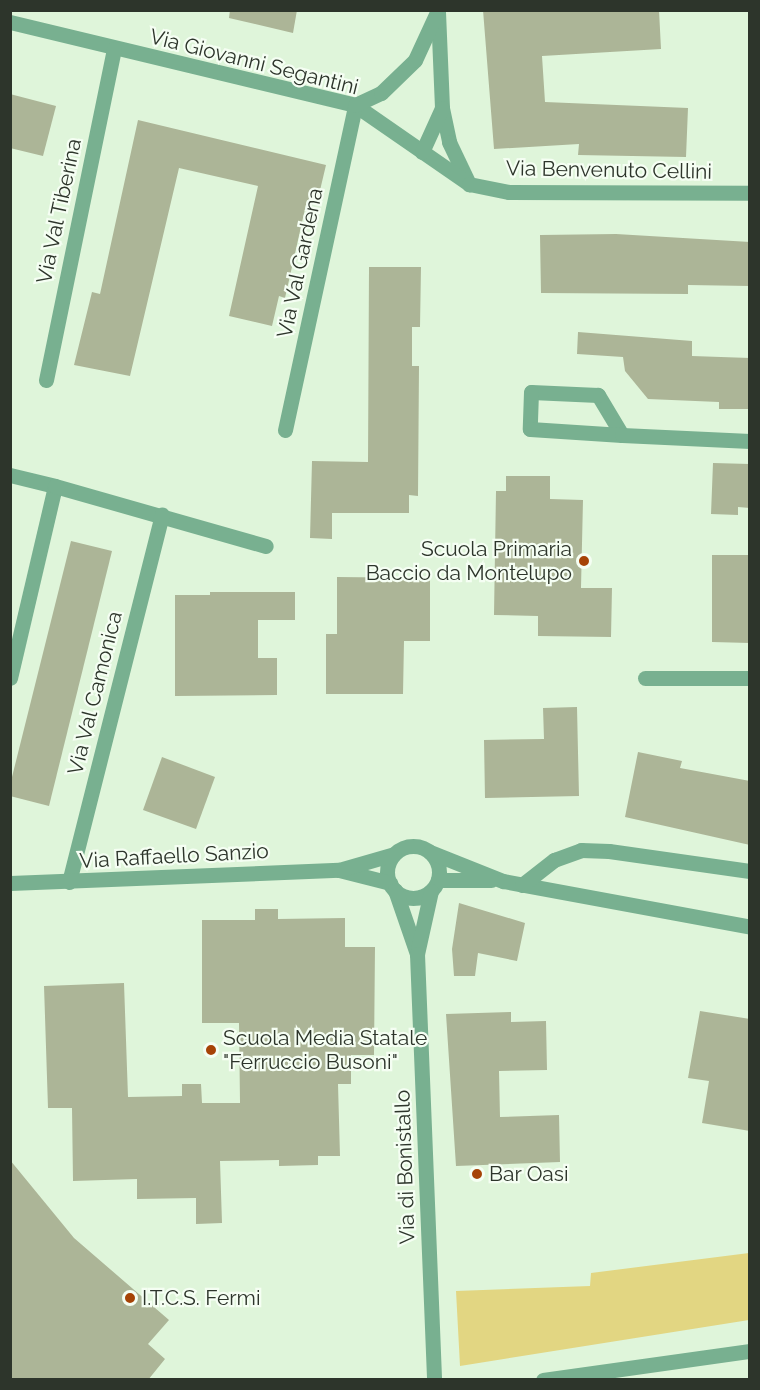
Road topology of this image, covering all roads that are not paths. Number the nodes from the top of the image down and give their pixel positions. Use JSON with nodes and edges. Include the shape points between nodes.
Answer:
{"nodes":[{"id":1,"x":438,"y":10,"type":"edge"},
{"id":2,"x":10,"y":22,"type":"edge"},
{"id":3,"x":114,"y":49,"type":"junction"},
{"id":4,"x":355,"y":105,"type":"junction"},
{"id":5,"x":442,"y":108,"type":"junction"},
{"id":6,"x":422,"y":152,"type":"junction"},
{"id":7,"x":469,"y":184,"type":"junction"},
{"id":8,"x":750,"y":193,"type":"edge"},
{"id":9,"x":46,"y":380,"type":"dead end"},
{"id":10,"x":285,"y":430,"type":"dead end"},
{"id":11,"x":622,"y":435,"type":"junction"},
{"id":12,"x":750,"y":441,"type":"edge"},
{"id":13,"x":10,"y":475,"type":"edge"},
{"id":14,"x":55,"y":486,"type":"junction"},
{"id":15,"x":162,"y":516,"type":"junction"},
{"id":16,"x":266,"y":546,"type":"dead end"},
{"id":17,"x":10,"y":678,"type":"edge"},
{"id":18,"x":645,"y":678,"type":"dead end"},
{"id":19,"x":750,"y":678,"type":"edge"},
{"id":20,"x":430,"y":852,"type":"junction"},
{"id":21,"x":394,"y":854,"type":"junction"},
{"id":22,"x":339,"y":870,"type":"junction"},
{"id":23,"x":750,"y":871,"type":"edge"},
{"id":24,"x":503,"y":881,"type":"junction"},
{"id":25,"x":69,"y":882,"type":"junction"},
{"id":26,"x":10,"y":884,"type":"edge"},
{"id":27,"x":522,"y":885,"type":"junction"},
{"id":28,"x":434,"y":886,"type":"junction"},
{"id":29,"x":393,"y":887,"type":"junction"},
{"id":30,"x":750,"y":927,"type":"edge"},
{"id":31,"x":417,"y":954,"type":"junction"},
{"id":32,"x":750,"y":1351,"type":"edge"},
{"id":33,"x":434,"y":1380,"type":"edge"},
{"id":34,"x":543,"y":1380,"type":"edge"}],
"edges":[{"from":1,"to":4,"type":"street","via":[[415,60],[381,93]]},
{"from":1,"to":5,"type":"street"},
{"from":2,"to":3,"type":"street","name":"Via Giovanni Segantini"},
{"from":3,"to":4,"type":"street","name":"Via Giovanni Segantini"},
{"from":3,"to":9,"type":"street","name":"Via Val Tiberina"},
{"from":4,"to":6,"type":"street","name":"Via Giovanni Segantini"},
{"from":4,"to":10,"type":"street","name":"Via Val Gardena"},
{"from":5,"to":6,"type":"street"},
{"from":5,"to":7,"type":"street","via":[[449,142]]},
{"from":6,"to":7,"type":"street","name":"Via Giovanni Segantini"},
{"from":7,"to":8,"type":"street","name":"Via Benvenuto Cellini","via":[[509,192]]},
{"from":11,"to":11,"type":"street","via":[[598,395],[531,392],[530,429]]},
{"from":11,"to":12,"type":"street"},
{"from":13,"to":14,"type":"street"},
{"from":14,"to":15,"type":"street"},
{"from":14,"to":17,"type":"street"},
{"from":15,"to":16,"type":"street"},
{"from":15,"to":25,"type":"street","name":"Via Val Camonica"},
{"from":18,"to":19,"type":"street"},
{"from":20,"to":21,"type":"street","name":"Via Raffaello Sanzio","via":[[408,846]]},
{"from":20,"to":24,"type":"street","name":"Via Raffaello Sanzio"},
{"from":20,"to":28,"type":"street","via":[[439,865]]},
{"from":21,"to":22,"type":"street","name":"Via Raffaello Sanzio"},
{"from":21,"to":29,"type":"street","via":[[388,868]]},
{"from":22,"to":25,"type":"street","name":"Via Raffaello Sanzio"},
{"from":22,"to":29,"type":"street","name":"Via Raffaello Sanzio"},
{"from":23,"to":27,"type":"street","via":[[581,850],[554,860]]},
{"from":24,"to":27,"type":"street","name":"Via Raffaello Sanzio"},
{"from":24,"to":28,"type":"street","name":"Via Raffaello Sanzio"},
{"from":25,"to":26,"type":"street","name":"Via Raffaello Sanzio"},
{"from":27,"to":30,"type":"street","name":"Via Raffaello Sanzio"},
{"from":28,"to":29,"type":"street","name":"Via Raffaello Sanzio","via":[[409,897]]},
{"from":28,"to":31,"type":"street","name":"Via di Bonistallo"},
{"from":29,"to":31,"type":"street","name":"Via di Bonistallo"},
{"from":31,"to":33,"type":"street","name":"Via di Bonistallo"},
{"from":32,"to":34,"type":"street"}]}
